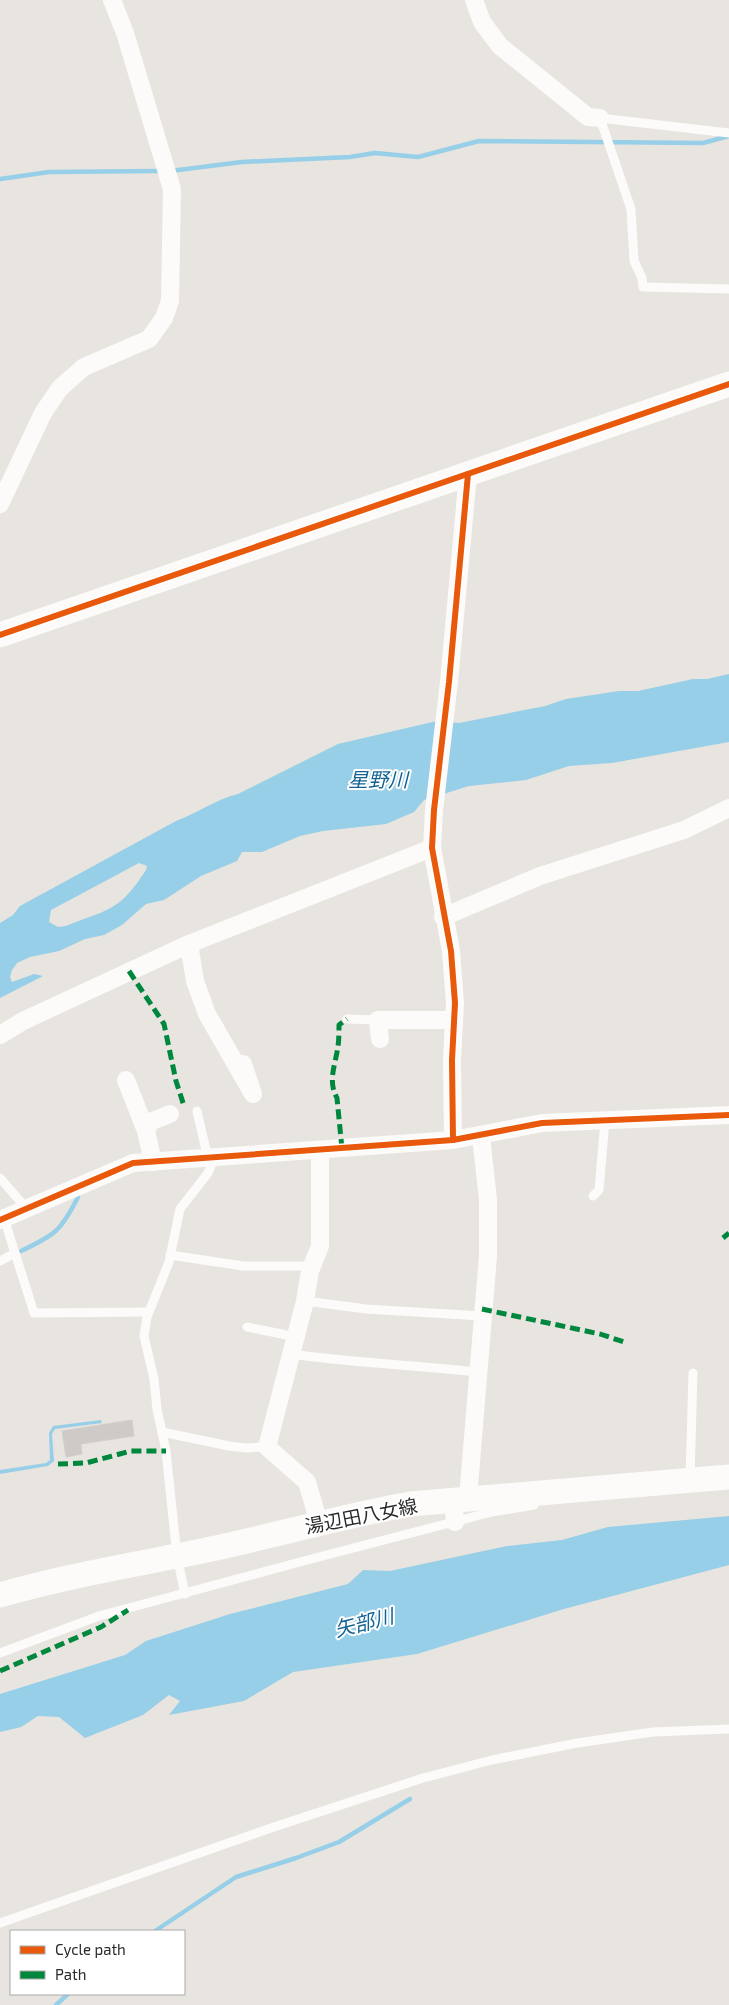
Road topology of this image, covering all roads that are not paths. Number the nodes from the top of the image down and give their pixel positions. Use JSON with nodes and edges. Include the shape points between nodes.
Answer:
{"nodes":[{"id":1,"x":112,"y":0,"type":"edge"},
{"id":2,"x":474,"y":0,"type":"edge"},
{"id":3,"x":600,"y":118,"type":"junction"},
{"id":4,"x":729,"y":133,"type":"edge"},
{"id":5,"x":729,"y":290,"type":"edge"},
{"id":6,"x":729,"y":384,"type":"edge"},
{"id":7,"x":468,"y":474,"type":"junction"},
{"id":8,"x":0,"y":504,"type":"edge"},
{"id":9,"x":0,"y":635,"type":"edge"},
{"id":10,"x":729,"y":808,"type":"edge"},
{"id":11,"x":432,"y":848,"type":"junction"},
{"id":12,"x":443,"y":917,"type":"junction"},
{"id":13,"x":189,"y":944,"type":"junction"},
{"id":14,"x":347,"y":1019,"type":"dead end"},
{"id":15,"x":378,"y":1020,"type":"junction"},
{"id":16,"x":454,"y":1020,"type":"junction"},
{"id":17,"x":0,"y":1035,"type":"edge"},
{"id":18,"x":380,"y":1039,"type":"dead end"},
{"id":19,"x":243,"y":1064,"type":"dead end"},
{"id":20,"x":126,"y":1080,"type":"dead end"},
{"id":21,"x":197,"y":1111,"type":"dead end"},
{"id":22,"x":170,"y":1114,"type":"dead end"},
{"id":23,"x":729,"y":1115,"type":"edge"},
{"id":24,"x":606,"y":1120,"type":"junction"},
{"id":25,"x":146,"y":1131,"type":"junction"},
{"id":26,"x":481,"y":1136,"type":"junction"},
{"id":27,"x":453,"y":1140,"type":"junction"},
{"id":28,"x":320,"y":1151,"type":"junction"},
{"id":29,"x":211,"y":1158,"type":"junction"},
{"id":30,"x":153,"y":1162,"type":"junction"},
{"id":31,"x":0,"y":1178,"type":"edge"},
{"id":32,"x":593,"y":1196,"type":"dead end"},
{"id":33,"x":27,"y":1209,"type":"junction"},
{"id":34,"x":2,"y":1219,"type":"edge"},
{"id":35,"x":16,"y":1253,"type":"junction"},
{"id":36,"x":170,"y":1255,"type":"junction"},
{"id":37,"x":0,"y":1261,"type":"edge"},
{"id":38,"x":312,"y":1266,"type":"junction"},
{"id":39,"x":305,"y":1301,"type":"junction"},
{"id":40,"x":148,"y":1312,"type":"junction"},
{"id":41,"x":482,"y":1316,"type":"junction"},
{"id":42,"x":247,"y":1327,"type":"dead end"},
{"id":43,"x":294,"y":1346,"type":"junction"},
{"id":44,"x":477,"y":1372,"type":"junction"},
{"id":45,"x":693,"y":1374,"type":"dead end"},
{"id":46,"x":162,"y":1432,"type":"junction"},
{"id":47,"x":267,"y":1447,"type":"junction"},
{"id":48,"x":729,"y":1477,"type":"edge"},
{"id":49,"x":690,"y":1480,"type":"junction"},
{"id":50,"x":625,"y":1485,"type":"junction"},
{"id":51,"x":551,"y":1502,"type":"dead end"},
{"id":52,"x":541,"y":1504,"type":"dead end"},
{"id":53,"x":459,"y":1507,"type":"junction"},
{"id":54,"x":319,"y":1523,"type":"junction"},
{"id":55,"x":177,"y":1556,"type":"junction"},
{"id":56,"x":185,"y":1594,"type":"junction"},
{"id":57,"x":0,"y":1595,"type":"edge"},
{"id":58,"x":0,"y":1653,"type":"edge"},
{"id":59,"x":729,"y":1729,"type":"edge"},
{"id":60,"x":0,"y":1923,"type":"edge"}],
"edges":[{"from":1,"to":8,"type":"street","via":[[172,189],[170,301],[164,318],[149,339],[84,367],[60,388],[43,413]]},
{"from":2,"to":3,"type":"street","via":[[482,22],[500,46],[588,116]]},
{"from":3,"to":4,"type":"lane"},
{"from":3,"to":5,"type":"lane","via":[[631,209],[634,261],[643,287]]},
{"from":6,"to":7,"type":"street"},
{"from":7,"to":9,"type":"street"},
{"from":7,"to":11,"type":"street"},
{"from":10,"to":12,"type":"street","via":[[684,830],[540,876]]},
{"from":11,"to":12,"type":"street"},
{"from":11,"to":13,"type":"street"},
{"from":12,"to":16,"type":"street","via":[[451,951]]},
{"from":13,"to":17,"type":"street","via":[[23,1021]]},
{"from":13,"to":19,"type":"street","via":[[195,981],[207,1014],[252,1094]]},
{"from":14,"to":15,"type":"lane"},
{"from":15,"to":16,"type":"street"},
{"from":15,"to":18,"type":"street"},
{"from":16,"to":27,"type":"street"},
{"from":20,"to":25,"type":"street"},
{"from":21,"to":29,"type":"lane"},
{"from":22,"to":25,"type":"street","via":[[150,1122]]},
{"from":23,"to":24,"type":"street"},
{"from":24,"to":26,"type":"street","via":[[542,1123]]},
{"from":24,"to":32,"type":"lane","via":[[599,1190]]},
{"from":25,"to":30,"type":"street"},
{"from":26,"to":27,"type":"street"},
{"from":26,"to":41,"type":"street","via":[[488,1200],[488,1256]]},
{"from":27,"to":28,"type":"street"},
{"from":28,"to":29,"type":"street"},
{"from":28,"to":38,"type":"street","via":[[320,1246]]},
{"from":29,"to":30,"type":"street"},
{"from":29,"to":36,"type":"lane","via":[[208,1173],[180,1209]]},
{"from":30,"to":33,"type":"street","via":[[133,1163]]},
{"from":31,"to":33,"type":"lane"},
{"from":33,"to":34,"type":"street"},
{"from":34,"to":35,"type":"lane"},
{"from":35,"to":37,"type":"lane"},
{"from":35,"to":40,"type":"lane","via":[[34,1313]]},
{"from":36,"to":38,"type":"lane","via":[[242,1266]]},
{"from":36,"to":40,"type":"lane"},
{"from":38,"to":39,"type":"street"},
{"from":39,"to":41,"type":"lane","via":[[366,1309]]},
{"from":39,"to":43,"type":"street"},
{"from":40,"to":46,"type":"lane","via":[[144,1336]]},
{"from":41,"to":44,"type":"street"},
{"from":42,"to":43,"type":"lane"},
{"from":43,"to":44,"type":"lane","via":[[340,1361],[384,1362]]},
{"from":43,"to":47,"type":"street"},
{"from":44,"to":53,"type":"street"},
{"from":45,"to":49,"type":"lane"},
{"from":46,"to":47,"type":"lane","via":[[230,1446]]},
{"from":46,"to":55,"type":"lane"},
{"from":47,"to":54,"type":"street","via":[[307,1482]]},
{"from":48,"to":49,"type":"street","name":"湯辺田八女線"},
{"from":49,"to":50,"type":"street","name":"湯辺田八女線"},
{"from":50,"to":51,"type":"lane"},
{"from":50,"to":53,"type":"street","name":"湯辺田八女線"},
{"from":52,"to":53,"type":"lane","via":[[492,1512]]},
{"from":53,"to":54,"type":"street","name":"湯辺田八女線","via":[[363,1512]]},
{"from":53,"to":56,"type":"lane","via":[[315,1558]]},
{"from":54,"to":55,"type":"street","name":"湯辺田八女線"},
{"from":55,"to":56,"type":"lane"},
{"from":55,"to":57,"type":"street","name":"湯辺田八女線","via":[[53,1580]]},
{"from":56,"to":58,"type":"lane","via":[[99,1616]]},
{"from":59,"to":60,"type":"lane","via":[[653,1732],[577,1743],[422,1778]]}]}
